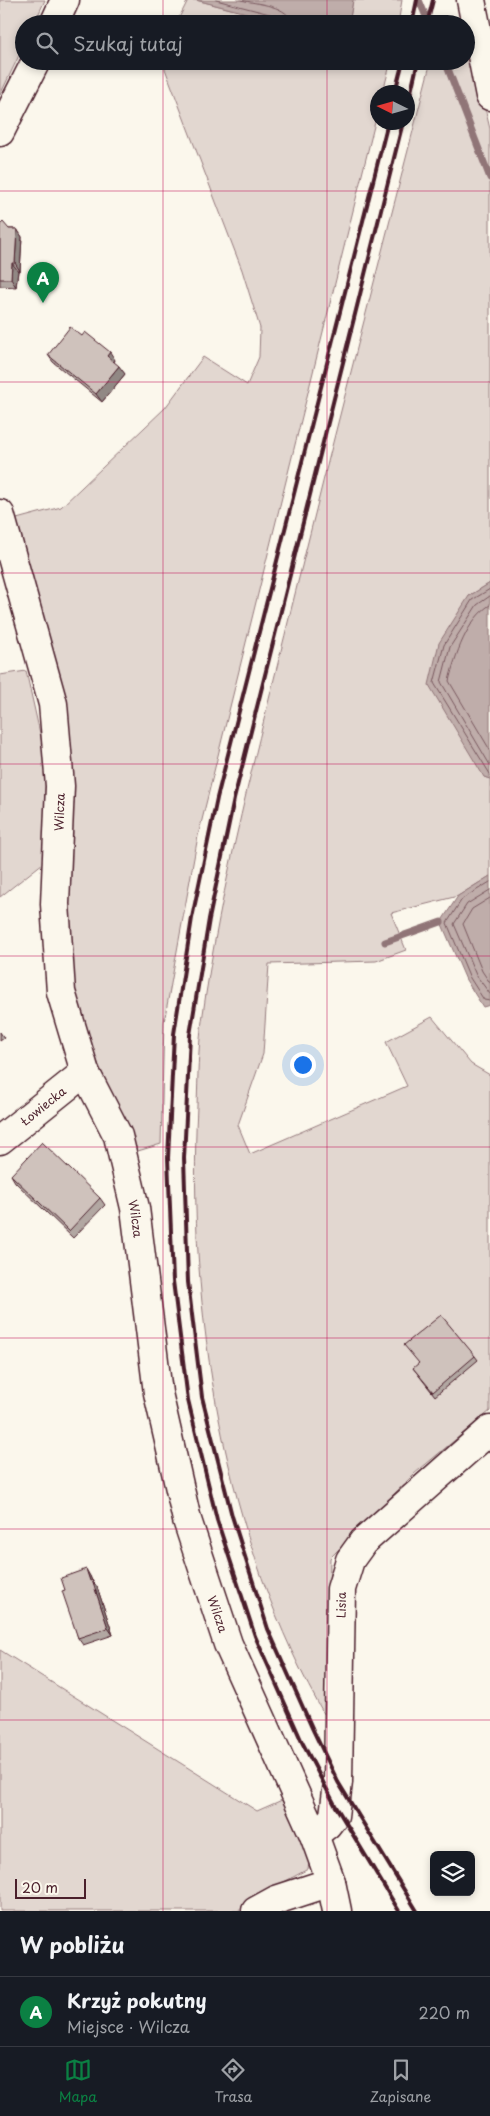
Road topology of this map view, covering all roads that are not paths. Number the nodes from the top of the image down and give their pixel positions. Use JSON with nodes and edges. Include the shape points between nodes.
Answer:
{"nodes":[{"id":1,"x":66,"y":0,"type":"edge"},
{"id":2,"x":471,"y":0,"type":"edge"},
{"id":3,"x":58,"y":15,"type":"edge"},
{"id":4,"x":474,"y":15,"type":"edge"},
{"id":5,"x":475,"y":20,"type":"edge"},
{"id":6,"x":31,"y":70,"type":"edge"},
{"id":7,"x":490,"y":96,"type":"edge"},
{"id":8,"x":0,"y":132,"type":"edge"},
{"id":9,"x":0,"y":514,"type":"edge"},
{"id":10,"x":85,"y":1072,"type":"junction"},
{"id":11,"x":0,"y":1140,"type":"edge"},
{"id":12,"x":490,"y":1430,"type":"edge"},
{"id":13,"x":314,"y":1835,"type":"junction"},
{"id":14,"x":331,"y":1882,"type":"junction"},
{"id":15,"x":256,"y":1911,"type":"edge"},
{"id":16,"x":337,"y":1911,"type":"edge"}],
"edges":[{"from":1,"to":3,"type":"street"},
{"from":2,"to":4,"type":"street"},
{"from":5,"to":7,"type":"street"},
{"from":6,"to":8,"type":"street"},
{"from":9,"to":10,"type":"street","name":"Wilcza","via":[[53,704],[60,786],[56,950],[60,992]]},
{"from":10,"to":11,"type":"street","name":"Łowiecka"},
{"from":10,"to":13,"type":"street","name":"Wilcza","via":[[118,1136],[135,1208],[158,1393],[197,1552],[228,1644]]},
{"from":12,"to":13,"type":"street","name":"Lisia","via":[[363,1542],[350,1560],[341,1589],[338,1782],[334,1816]]},
{"from":13,"to":14,"type":"street","name":"Wilcza"},
{"from":14,"to":15,"type":"street","via":[[276,1900]]},
{"from":14,"to":16,"type":"street","name":"Wilcza"}]}
